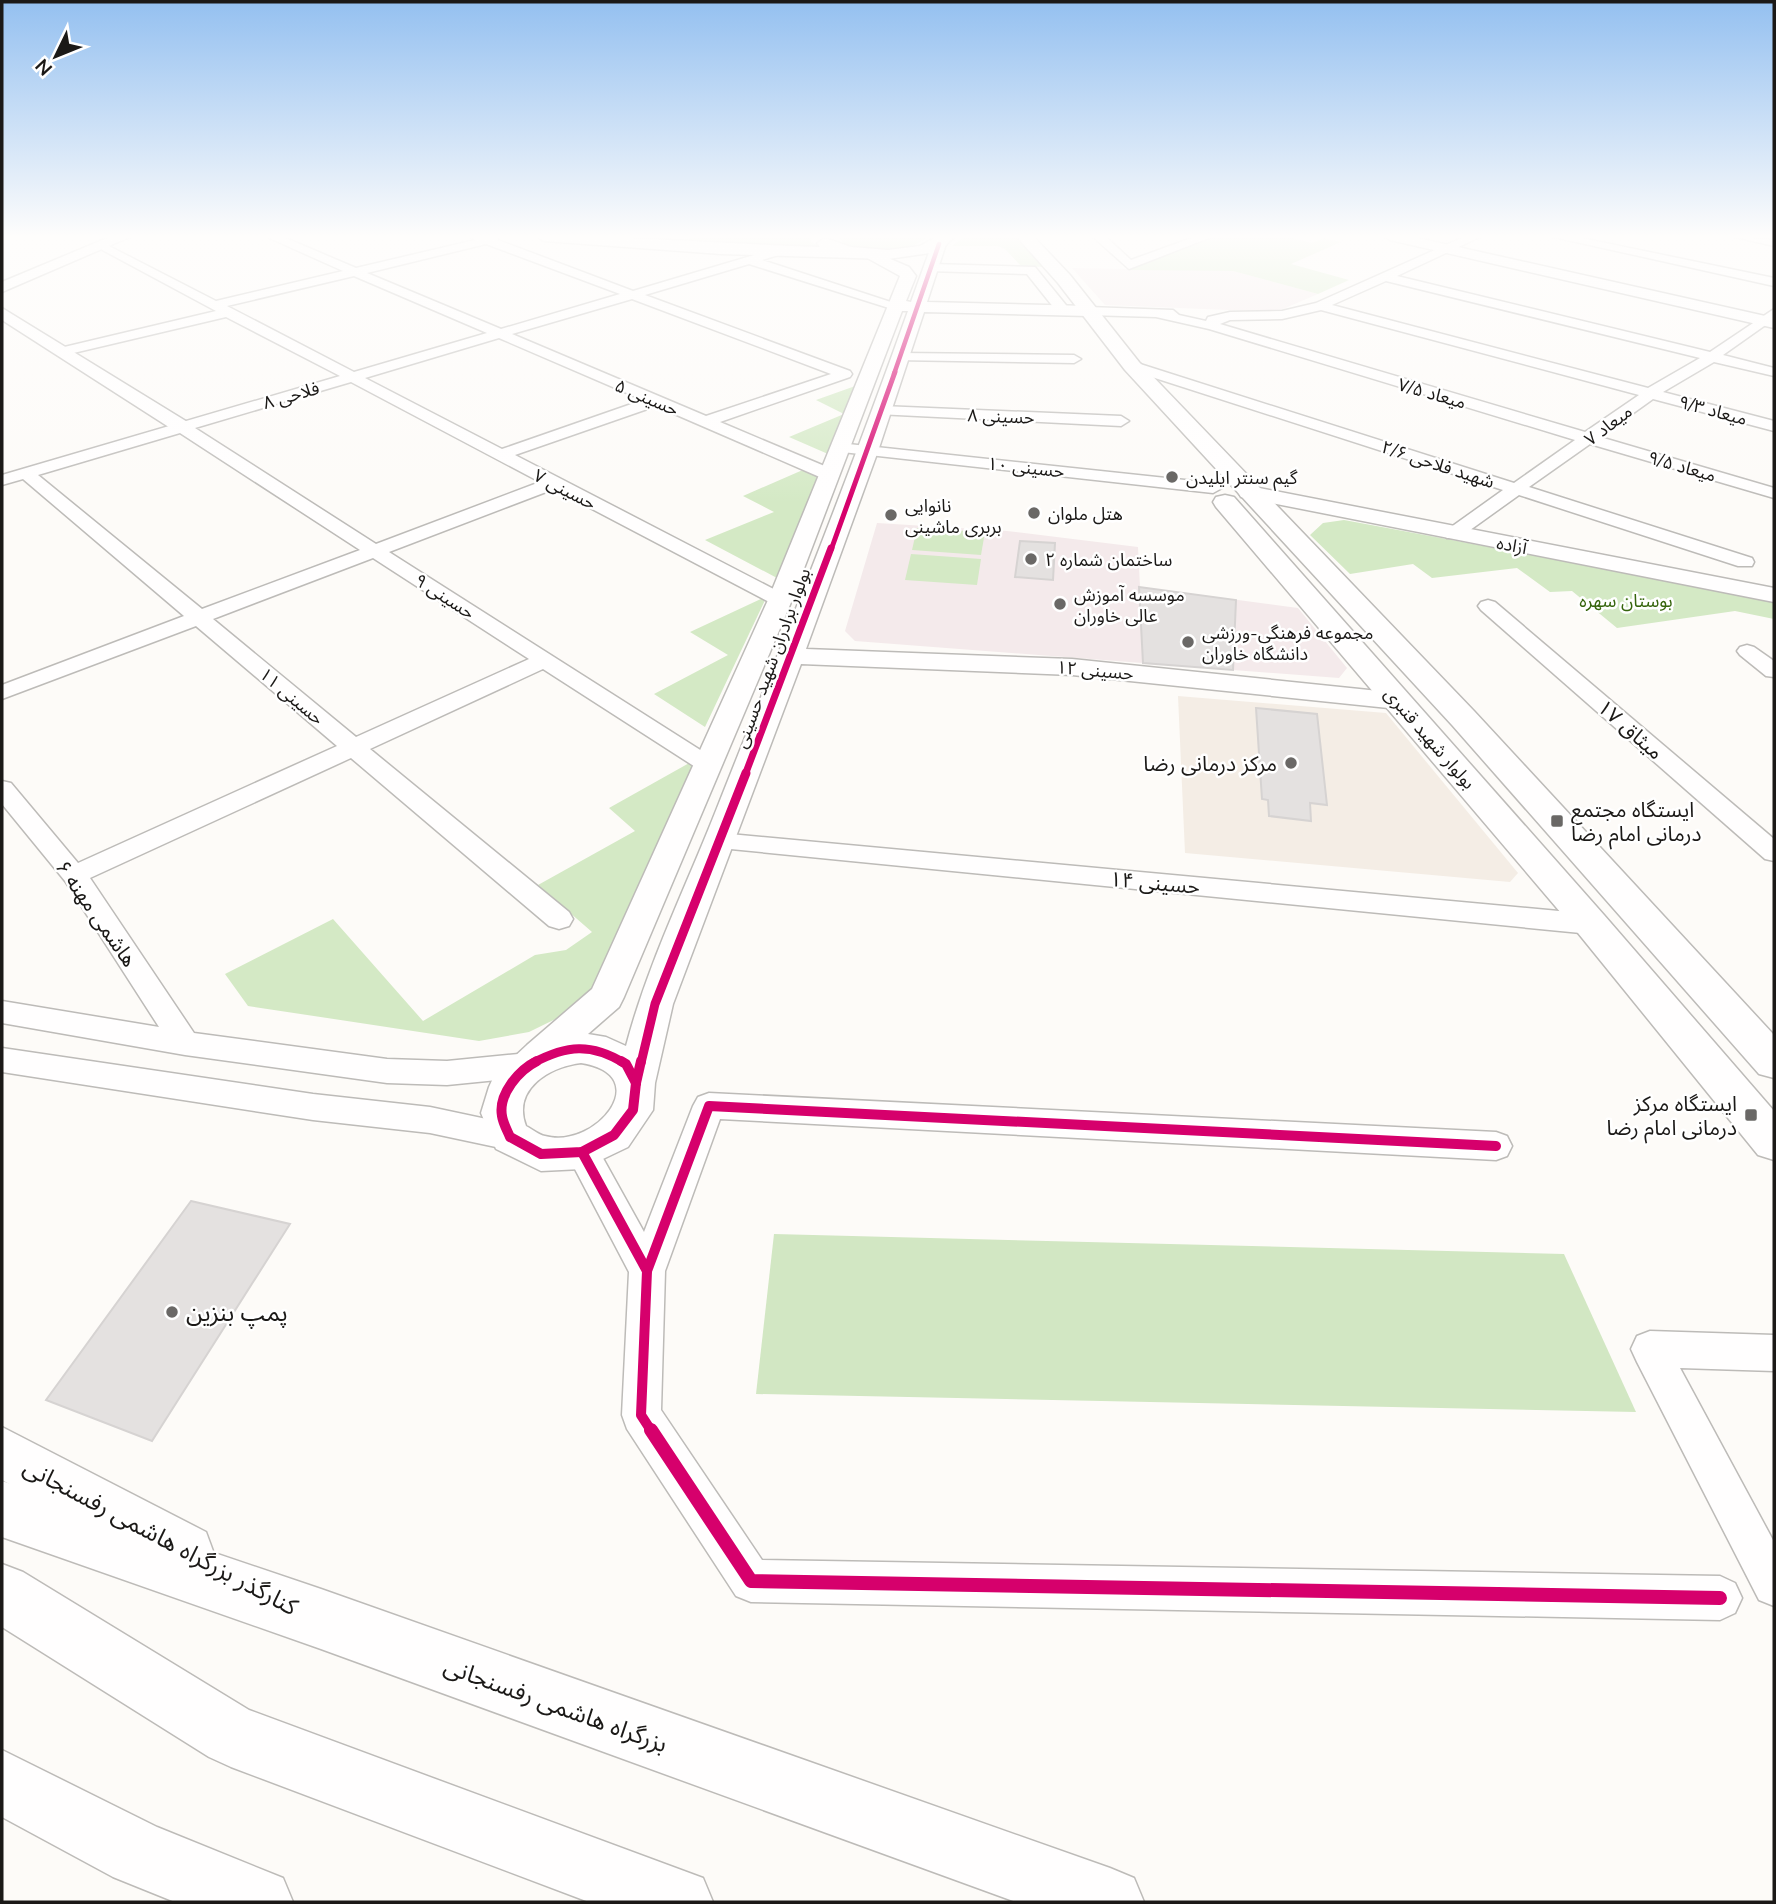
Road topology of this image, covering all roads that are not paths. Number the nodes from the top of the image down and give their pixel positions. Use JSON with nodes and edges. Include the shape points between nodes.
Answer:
{"nodes":[{"id":1,"x":22,"y":325,"type":"edge"},
{"id":2,"x":160,"y":325,"type":"edge"},
{"id":3,"x":248,"y":325,"type":"edge"},
{"id":4,"x":477,"y":325,"type":"edge"},
{"id":5,"x":531,"y":325,"type":"edge"},
{"id":6,"x":712,"y":325,"type":"edge"},
{"id":7,"x":899,"y":325,"type":"edge"},
{"id":8,"x":905,"y":325,"type":"edge"},
{"id":9,"x":1087,"y":325,"type":"edge"},
{"id":10,"x":1090,"y":325,"type":"edge"},
{"id":11,"x":1201,"y":325,"type":"edge"},
{"id":12,"x":1213,"y":325,"type":"edge"},
{"id":13,"x":1262,"y":325,"type":"edge"},
{"id":14,"x":1273,"y":325,"type":"edge"},
{"id":15,"x":1391,"y":325,"type":"edge"},
{"id":16,"x":1583,"y":325,"type":"edge"},
{"id":17,"x":1762,"y":325,"type":"edge"},
{"id":18,"x":1218,"y":329,"type":"junction"},
{"id":19,"x":2,"y":331,"type":"edge"},
{"id":20,"x":1256,"y":332,"type":"junction"},
{"id":21,"x":499,"y":334,"type":"junction"},
{"id":22,"x":1274,"y":347,"type":"junction"},
{"id":23,"x":65,"y":351,"type":"junction"},
{"id":24,"x":1712,"y":356,"type":"junction"},
{"id":25,"x":900,"y":358,"type":"junction"},
{"id":26,"x":1074,"y":359,"type":"dead end"},
{"id":27,"x":1132,"y":366,"type":"junction"},
{"id":28,"x":1774,"y":372,"type":"edge"},
{"id":29,"x":350,"y":378,"type":"junction"},
{"id":30,"x":89,"y":390,"type":"dead end"},
{"id":31,"x":1651,"y":393,"type":"junction"},
{"id":32,"x":655,"y":401,"type":"junction"},
{"id":33,"x":882,"y":411,"type":"junction"},
{"id":34,"x":132,"y":420,"type":"dead end"},
{"id":35,"x":1121,"y":421,"type":"dead end"},
{"id":36,"x":705,"y":422,"type":"junction"},
{"id":37,"x":182,"y":426,"type":"junction"},
{"id":38,"x":1774,"y":426,"type":"edge"},
{"id":39,"x":154,"y":435,"type":"junction"},
{"id":40,"x":1590,"y":439,"type":"junction"},
{"id":41,"x":839,"y":448,"type":"junction"},
{"id":42,"x":868,"y":451,"type":"junction"},
{"id":43,"x":500,"y":456,"type":"junction"},
{"id":44,"x":26,"y":473,"type":"junction"},
{"id":45,"x":828,"y":474,"type":"junction"},
{"id":46,"x":2,"y":480,"type":"edge"},
{"id":47,"x":553,"y":483,"type":"junction"},
{"id":48,"x":1213,"y":488,"type":"junction"},
{"id":49,"x":1518,"y":490,"type":"junction"},
{"id":50,"x":1250,"y":492,"type":"junction"},
{"id":51,"x":1774,"y":493,"type":"edge"},
{"id":52,"x":1367,"y":517,"type":"junction"},
{"id":53,"x":1454,"y":534,"type":"junction"},
{"id":54,"x":1295,"y":540,"type":"junction"},
{"id":55,"x":375,"y":551,"type":"junction"},
{"id":56,"x":1745,"y":562,"type":"dead end"},
{"id":57,"x":1774,"y":595,"type":"edge"},
{"id":58,"x":780,"y":600,"type":"junction"},
{"id":59,"x":1488,"y":606,"type":"dead end"},
{"id":60,"x":198,"y":618,"type":"junction"},
{"id":61,"x":1747,"y":651,"type":"dead end"},
{"id":62,"x":790,"y":656,"type":"junction"},
{"id":63,"x":545,"y":660,"type":"junction"},
{"id":64,"x":1774,"y":671,"type":"edge"},
{"id":65,"x":2,"y":692,"type":"edge"},
{"id":66,"x":1398,"y":701,"type":"junction"},
{"id":67,"x":353,"y":748,"type":"junction"},
{"id":68,"x":708,"y":765,"type":"junction"},
{"id":69,"x":2,"y":788,"type":"edge"},
{"id":70,"x":719,"y":841,"type":"junction"},
{"id":71,"x":1774,"y":853,"type":"edge"},
{"id":72,"x":74,"y":875,"type":"junction"},
{"id":73,"x":1643,"y":915,"type":"junction"},
{"id":74,"x":559,"y":919,"type":"dead end"},
{"id":75,"x":1591,"y":924,"type":"junction"},
{"id":76,"x":2,"y":1012,"type":"edge"},
{"id":77,"x":185,"y":1043,"type":"junction"},
{"id":78,"x":2,"y":1060,"type":"edge"},
{"id":79,"x":1774,"y":1062,"type":"edge"},
{"id":80,"x":529,"y":1065,"type":"junction"},
{"id":81,"x":636,"y":1083,"type":"junction"},
{"id":82,"x":510,"y":1137,"type":"junction"},
{"id":83,"x":1774,"y":1142,"type":"edge"},
{"id":84,"x":1496,"y":1146,"type":"dead end"},
{"id":85,"x":582,"y":1152,"type":"junction"},
{"id":86,"x":648,"y":1271,"type":"junction"},
{"id":87,"x":1774,"y":1353,"type":"edge"},
{"id":88,"x":2,"y":1452,"type":"edge"},
{"id":89,"x":2,"y":1509,"type":"edge"},
{"id":90,"x":1774,"y":1585,"type":"edge"},
{"id":91,"x":2,"y":1593,"type":"edge"},
{"id":92,"x":1720,"y":1598,"type":"dead end"},
{"id":93,"x":321,"y":1619,"type":"junction"},
{"id":94,"x":2,"y":1782,"type":"edge"},
{"id":95,"x":259,"y":1902,"type":"edge"},
{"id":96,"x":679,"y":1902,"type":"edge"},
{"id":97,"x":1110,"y":1902,"type":"edge"}],
"edges":[{"from":1,"to":23,"type":"street"},
{"from":2,"to":23,"type":"street"},
{"from":3,"to":29,"type":"street","name":"حسینی ۷"},
{"from":4,"to":21,"type":"street","name":"حسینی ۵"},
{"from":5,"to":21,"type":"street","name":"فلاحی ۸"},
{"from":6,"to":36,"type":"street","via":[[845,374]]},
{"from":7,"to":41,"type":"street","name":"بولوار برادران شهید حسینی"},
{"from":8,"to":25,"type":"street","name":"بولوار برادران شهید حسینی"},
{"from":9,"to":48,"type":"main road","name":"بولوار شهید قنبری"},
{"from":10,"to":27,"type":"main road","name":"بولوار شهید قنبری"},
{"from":11,"to":18,"type":"street"},
{"from":12,"to":18,"type":"street"},
{"from":13,"to":20,"type":"street","name":"میعاد ۷/۵"},
{"from":14,"to":20,"type":"street"},
{"from":15,"to":31,"type":"street","name":"میعاد ۹/۳"},
{"from":16,"to":24,"type":"street"},
{"from":17,"to":24,"type":"street","name":"میعاد ۷"},
{"from":18,"to":20,"type":"street"},
{"from":18,"to":22,"type":"street","name":"میعاد ۷/۵"},
{"from":19,"to":30,"type":"street"},
{"from":20,"to":22,"type":"street","name":"میعاد ۷/۵"},
{"from":21,"to":29,"type":"street","name":"فلاحی ۸"},
{"from":21,"to":32,"type":"street","name":"حسینی ۵"},
{"from":22,"to":40,"type":"street","name":"میعاد ۷/۵"},
{"from":23,"to":37,"type":"street"},
{"from":24,"to":28,"type":"street"},
{"from":24,"to":31,"type":"street","name":"میعاد ۷"},
{"from":25,"to":26,"type":"street"},
{"from":25,"to":33,"type":"street","name":"بولوار برادران شهید حسینی"},
{"from":27,"to":49,"type":"street","name":"شهید فلاحی ۲/۶"},
{"from":27,"to":50,"type":"main road","name":"بولوار شهید قنبری"},
{"from":29,"to":37,"type":"street","name":"فلاحی ۸"},
{"from":29,"to":43,"type":"street","name":"حسینی ۷"},
{"from":31,"to":38,"type":"street","name":"میعاد ۹/۳"},
{"from":31,"to":40,"type":"street","name":"میعاد ۷"},
{"from":32,"to":36,"type":"street","name":"حسینی ۵"},
{"from":32,"to":43,"type":"street"},
{"from":33,"to":35,"type":"street","name":"حسینی ۸"},
{"from":33,"to":42,"type":"street","name":"بولوار برادران شهید حسینی"},
{"from":34,"to":39,"type":"street"},
{"from":36,"to":45,"type":"street","name":"حسینی ۵"},
{"from":37,"to":39,"type":"street","name":"فلاحی ۸"},
{"from":37,"to":55,"type":"street","name":"حسینی ۹"},
{"from":39,"to":44,"type":"street","name":"فلاحی ۸"},
{"from":40,"to":49,"type":"street","name":"میعاد ۷"},
{"from":40,"to":51,"type":"street","name":"میعاد ۹/۵"},
{"from":41,"to":42,"type":"street","name":"حسینی ۱۰"},
{"from":41,"to":45,"type":"street","name":"بولوار برادران شهید حسینی"},
{"from":42,"to":48,"type":"street","name":"حسینی ۱۰"},
{"from":42,"to":62,"type":"street","name":"بولوار برادران شهید حسینی"},
{"from":43,"to":47,"type":"street","name":"حسینی ۷"},
{"from":44,"to":46,"type":"street","name":"فلاحی ۸"},
{"from":44,"to":60,"type":"street","name":"حسینی ۱۱"},
{"from":45,"to":58,"type":"street","name":"بولوار برادران شهید حسینی"},
{"from":47,"to":55,"type":"street"},
{"from":47,"to":58,"type":"street","name":"حسینی ۷"},
{"from":48,"to":66,"type":"main road","name":"بولوار شهید قنبری"},
{"from":49,"to":53,"type":"street","name":"میعاد ۷"},
{"from":49,"to":56,"type":"street","name":"شهید فلاحی ۲/۶"},
{"from":50,"to":52,"type":"street","name":"آزاده"},
{"from":50,"to":54,"type":"main road","name":"بولوار شهید قنبری"},
{"from":52,"to":53,"type":"street","name":"آزاده"},
{"from":52,"to":54,"type":"street","via":[[1312,524]]},
{"from":53,"to":57,"type":"street","name":"آزاده"},
{"from":54,"to":73,"type":"main road","name":"بولوار شهید قنبری"},
{"from":55,"to":60,"type":"street"},
{"from":55,"to":63,"type":"street","name":"حسینی ۹"},
{"from":58,"to":68,"type":"street","name":"بولوار برادران شهید حسینی"},
{"from":59,"to":71,"type":"street","name":"میثاق ۱۷"},
{"from":60,"to":65,"type":"street"},
{"from":60,"to":67,"type":"street","name":"حسینی ۱۱"},
{"from":61,"to":64,"type":"street"},
{"from":62,"to":66,"type":"street","name":"حسینی ۱۲","via":[[1072,667]]},
{"from":62,"to":70,"type":"street","name":"بولوار برادران شهید حسینی"},
{"from":63,"to":67,"type":"street"},
{"from":63,"to":68,"type":"street","name":"حسینی ۹"},
{"from":66,"to":75,"type":"main road","name":"بولوار شهید قنبری"},
{"from":67,"to":72,"type":"street"},
{"from":67,"to":74,"type":"street","name":"حسینی ۱۱"},
{"from":68,"to":80,"type":"street","name":"بولوار برادران شهید حسینی","via":[[606,998]]},
{"from":69,"to":72,"type":"street","name":"هاشمی مهنه ۶"},
{"from":70,"to":75,"type":"street","name":"حسینی ۱۴"},
{"from":70,"to":81,"type":"street","name":"بولوار برادران شهید حسینی","via":[[655,1004]]},
{"from":72,"to":77,"type":"street","name":"هاشمی مهنه ۶"},
{"from":73,"to":75,"type":"main road"},
{"from":73,"to":79,"type":"main road","name":"بولوار شهید قنبری"},
{"from":75,"to":83,"type":"main road","name":"بولوار شهید قنبری"},
{"from":76,"to":77,"type":"street"},
{"from":77,"to":80,"type":"street","via":[[387,1071],[447,1073]]},
{"from":78,"to":82,"type":"street","via":[[430,1120]]},
{"from":80,"to":81,"type":"street","via":[[554,1052],[581,1048],[606,1052],[626,1064]]},
{"from":80,"to":82,"type":"street","via":[[508,1087],[501,1113]]},
{"from":81,"to":85,"type":"street","via":[[633,1110],[614,1135]]},
{"from":82,"to":85,"type":"street","via":[[541,1154]]},
{"from":84,"to":86,"type":"street","via":[[709,1106]]},
{"from":85,"to":86,"type":"street"},
{"from":86,"to":92,"type":"street","via":[[641,1415],[751,1581]]},
{"from":87,"to":90,"type":"street","via":[[1650,1349]]},
{"from":88,"to":93,"type":"street","name":"کنارگذر بزرگراه هاشمی رفسنجانی"},
{"from":89,"to":93,"type":"main road","name":"بزرگراه هاشمی رفسنجانی"},
{"from":91,"to":96,"type":"main road","via":[[231,1735]]},
{"from":93,"to":97,"type":"main road","name":"بزرگراه هاشمی رفسنجانی"},
{"from":94,"to":95,"type":"main road","via":[[137,1853]]}]}
